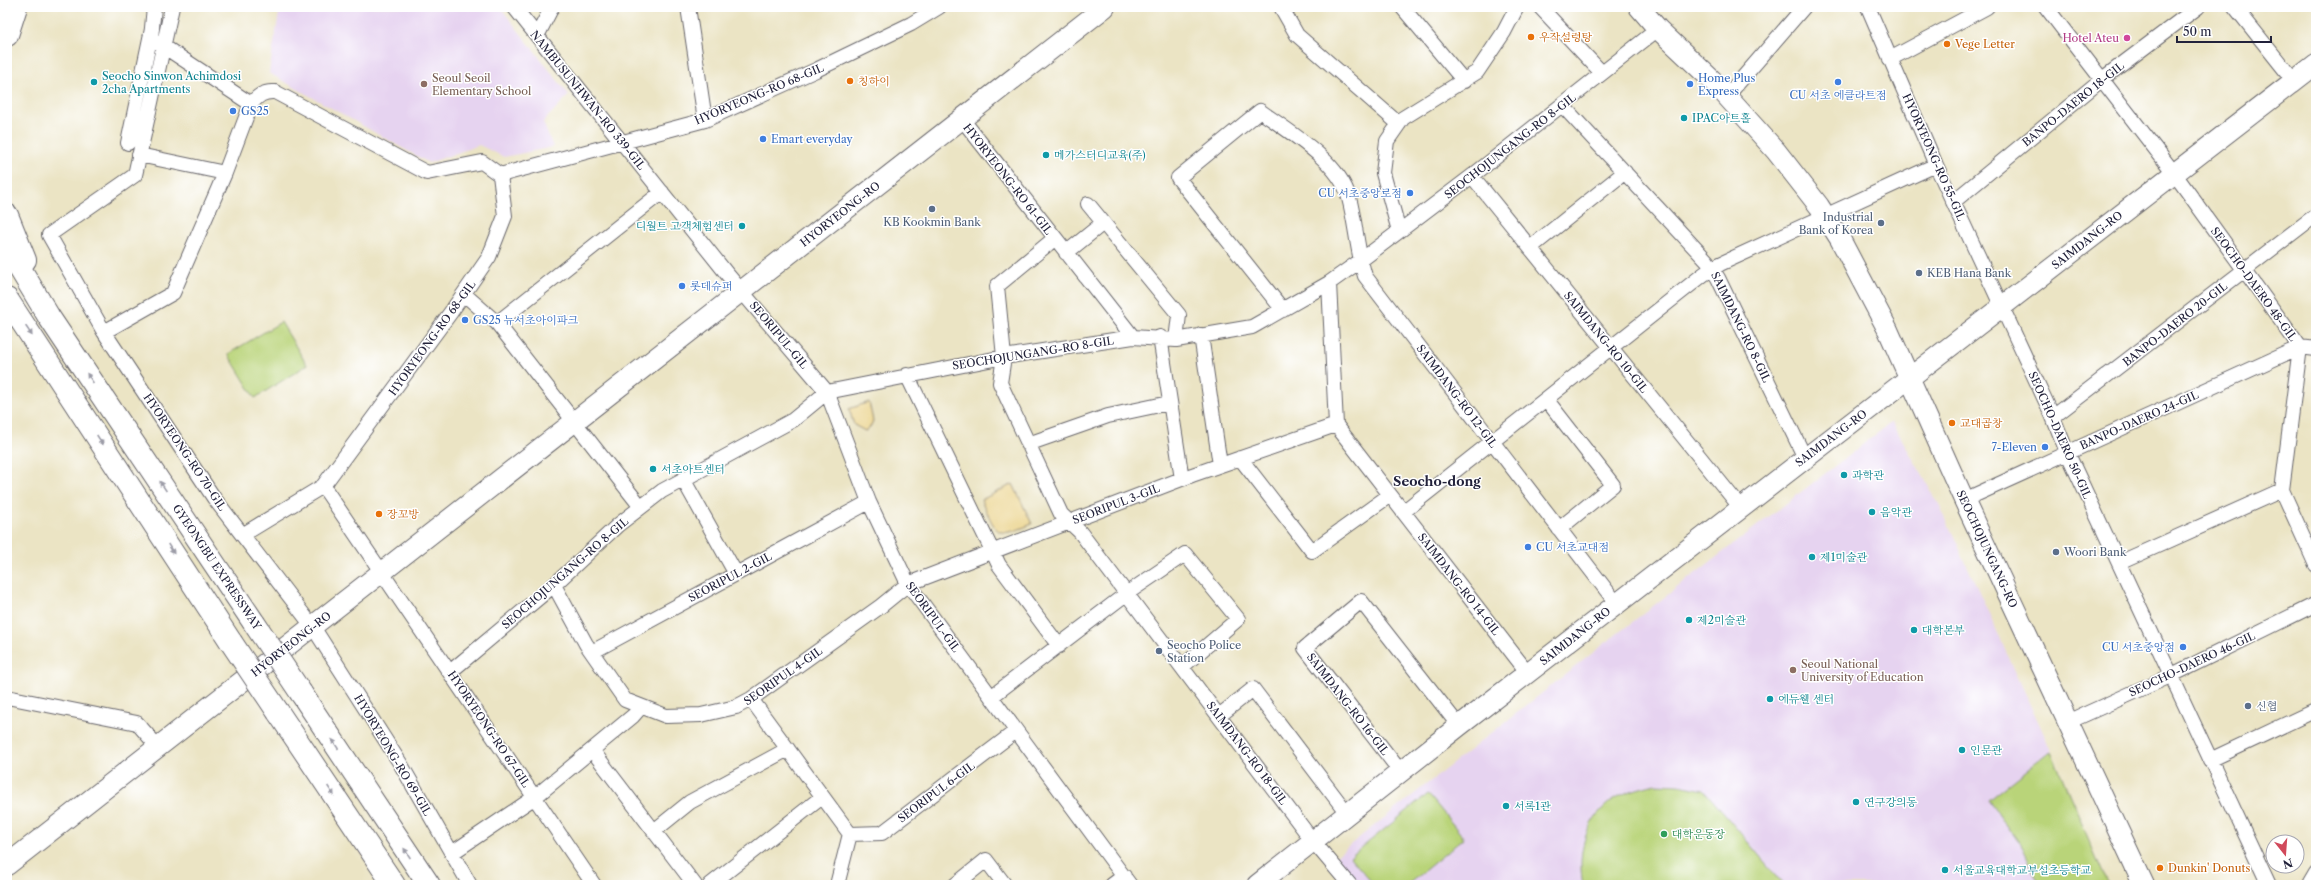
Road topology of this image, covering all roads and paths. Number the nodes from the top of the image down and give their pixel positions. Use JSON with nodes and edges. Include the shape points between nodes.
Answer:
{"nodes":[{"id":1,"x":16,"y":7,"type":"edge"},
{"id":2,"x":154,"y":7,"type":"edge"},
{"id":3,"x":172,"y":7,"type":"edge"},
{"id":4,"x":514,"y":7,"type":"edge"},
{"id":5,"x":552,"y":7,"type":"edge"},
{"id":6,"x":688,"y":7,"type":"edge"},
{"id":7,"x":939,"y":7,"type":"edge"},
{"id":8,"x":1105,"y":7,"type":"edge"},
{"id":9,"x":1281,"y":7,"type":"edge"},
{"id":10,"x":1402,"y":7,"type":"edge"},
{"id":11,"x":1518,"y":7,"type":"edge"},
{"id":12,"x":1540,"y":7,"type":"edge"},
{"id":13,"x":1639,"y":7,"type":"edge"},
{"id":14,"x":1804,"y":7,"type":"edge"},
{"id":15,"x":1868,"y":7,"type":"edge"},
{"id":16,"x":1987,"y":7,"type":"edge"},
{"id":17,"x":2046,"y":7,"type":"edge"},
{"id":18,"x":2235,"y":7,"type":"edge"},
{"id":19,"x":2196,"y":8,"type":"edge"},
{"id":20,"x":1658,"y":29,"type":"junction"},
{"id":21,"x":7,"y":35,"type":"edge"},
{"id":22,"x":537,"y":36,"type":"junction"},
{"id":23,"x":163,"y":45,"type":"junction"},
{"id":24,"x":1890,"y":59,"type":"junction"},
{"id":25,"x":2316,"y":64,"type":"edge"},
{"id":26,"x":1602,"y":73,"type":"junction"},
{"id":27,"x":2101,"y":80,"type":"junction"},
{"id":28,"x":1464,"y":81,"type":"junction"},
{"id":29,"x":2294,"y":81,"type":"junction"},
{"id":30,"x":1727,"y":96,"type":"junction"},
{"id":31,"x":251,"y":104,"type":"junction"},
{"id":32,"x":1562,"y":105,"type":"junction"},
{"id":33,"x":962,"y":119,"type":"junction"},
{"id":34,"x":705,"y":120,"type":"junction"},
{"id":35,"x":1399,"y":124,"type":"junction"},
{"id":36,"x":621,"y":142,"type":"junction"},
{"id":37,"x":128,"y":143,"type":"dead end"},
{"id":38,"x":139,"y":155,"type":"junction"},
{"id":39,"x":1936,"y":165,"type":"junction"},
{"id":40,"x":1625,"y":172,"type":"junction"},
{"id":41,"x":226,"y":173,"type":"junction"},
{"id":42,"x":2174,"y":173,"type":"junction"},
{"id":43,"x":500,"y":176,"type":"junction"},
{"id":44,"x":1472,"y":176,"type":"junction"},
{"id":45,"x":662,"y":192,"type":"junction"},
{"id":46,"x":1953,"y":202,"type":"junction"},
{"id":47,"x":1088,"y":204,"type":"dead end"},
{"id":48,"x":7,"y":215,"type":"edge"},
{"id":49,"x":2316,"y":215,"type":"edge"},
{"id":50,"x":1826,"y":216,"type":"junction"},
{"id":51,"x":1103,"y":222,"type":"junction"},
{"id":52,"x":1399,"y":231,"type":"junction"},
{"id":53,"x":1054,"y":239,"type":"junction"},
{"id":54,"x":7,"y":247,"type":"edge"},
{"id":55,"x":1530,"y":248,"type":"junction"},
{"id":56,"x":1066,"y":253,"type":"junction"},
{"id":57,"x":1360,"y":261,"type":"junction"},
{"id":58,"x":1712,"y":269,"type":"junction"},
{"id":59,"x":2245,"y":270,"type":"junction"},
{"id":60,"x":1329,"y":283,"type":"junction"},
{"id":61,"x":742,"y":292,"type":"junction"},
{"id":62,"x":464,"y":294,"type":"junction"},
{"id":63,"x":7,"y":298,"type":"edge"},
{"id":64,"x":2002,"y":306,"type":"junction"},
{"id":65,"x":1283,"y":310,"type":"junction"},
{"id":66,"x":49,"y":316,"type":"junction"},
{"id":67,"x":497,"y":323,"type":"junction"},
{"id":68,"x":104,"y":332,"type":"junction"},
{"id":69,"x":1201,"y":335,"type":"junction"},
{"id":70,"x":1160,"y":337,"type":"junction"},
{"id":71,"x":1133,"y":338,"type":"junction"},
{"id":72,"x":1176,"y":340,"type":"junction"},
{"id":73,"x":1611,"y":347,"type":"junction"},
{"id":74,"x":2300,"y":347,"type":"junction"},
{"id":75,"x":2316,"y":349,"type":"edge"},
{"id":76,"x":1004,"y":356,"type":"junction"},
{"id":77,"x":907,"y":375,"type":"junction"},
{"id":78,"x":1909,"y":380,"type":"junction"},
{"id":79,"x":827,"y":392,"type":"junction"},
{"id":80,"x":1546,"y":399,"type":"junction"},
{"id":81,"x":1169,"y":403,"type":"junction"},
{"id":82,"x":2053,"y":417,"type":"junction"},
{"id":83,"x":576,"y":422,"type":"junction"},
{"id":84,"x":1336,"y":424,"type":"junction"},
{"id":85,"x":1492,"y":442,"type":"junction"},
{"id":86,"x":1028,"y":444,"type":"junction"},
{"id":87,"x":2067,"y":452,"type":"junction"},
{"id":88,"x":1240,"y":458,"type":"junction"},
{"id":89,"x":1805,"y":458,"type":"junction"},
{"id":90,"x":1220,"y":465,"type":"junction"},
{"id":91,"x":683,"y":479,"type":"junction"},
{"id":92,"x":1182,"y":479,"type":"junction"},
{"id":93,"x":323,"y":486,"type":"junction"},
{"id":94,"x":2282,"y":490,"type":"junction"},
{"id":95,"x":1390,"y":495,"type":"junction"},
{"id":96,"x":1964,"y":500,"type":"junction"},
{"id":97,"x":869,"y":502,"type":"junction"},
{"id":98,"x":641,"y":507,"type":"junction"},
{"id":99,"x":1741,"y":508,"type":"junction"},
{"id":100,"x":1403,"y":512,"type":"junction"},
{"id":101,"x":1069,"y":522,"type":"junction"},
{"id":102,"x":1559,"y":529,"type":"junction"},
{"id":103,"x":244,"y":534,"type":"junction"},
{"id":104,"x":993,"y":551,"type":"junction"},
{"id":105,"x":2118,"y":564,"type":"junction"},
{"id":106,"x":2316,"y":565,"type":"edge"},
{"id":107,"x":383,"y":573,"type":"junction"},
{"id":108,"x":736,"y":574,"type":"junction"},
{"id":109,"x":908,"y":584,"type":"junction"},
{"id":110,"x":554,"y":585,"type":"junction"},
{"id":111,"x":1126,"y":594,"type":"junction"},
{"id":112,"x":1617,"y":604,"type":"junction"},
{"id":113,"x":2316,"y":604,"type":"edge"},
{"id":114,"x":313,"y":627,"type":"junction"},
{"id":115,"x":1059,"y":646,"type":"junction"},
{"id":116,"x":592,"y":652,"type":"junction"},
{"id":117,"x":1182,"y":667,"type":"junction"},
{"id":118,"x":450,"y":672,"type":"junction"},
{"id":119,"x":1528,"y":673,"type":"junction"},
{"id":120,"x":2170,"y":676,"type":"junction"},
{"id":121,"x":7,"y":697,"type":"edge"},
{"id":122,"x":991,"y":697,"type":"junction"},
{"id":123,"x":751,"y":700,"type":"junction"},
{"id":124,"x":640,"y":708,"type":"junction"},
{"id":125,"x":2316,"y":710,"type":"edge"},
{"id":126,"x":1218,"y":716,"type":"junction"},
{"id":127,"x":2068,"y":722,"type":"junction"},
{"id":128,"x":1459,"y":726,"type":"junction"},
{"id":129,"x":1016,"y":731,"type":"junction"},
{"id":130,"x":158,"y":748,"type":"junction"},
{"id":131,"x":788,"y":749,"type":"junction"},
{"id":132,"x":592,"y":750,"type":"junction"},
{"id":133,"x":2210,"y":760,"type":"junction"},
{"id":134,"x":1400,"y":771,"type":"junction"},
{"id":135,"x":535,"y":797,"type":"junction"},
{"id":136,"x":822,"y":797,"type":"junction"},
{"id":137,"x":1347,"y":813,"type":"junction"},
{"id":138,"x":654,"y":831,"type":"junction"},
{"id":139,"x":850,"y":834,"type":"junction"},
{"id":140,"x":1312,"y":840,"type":"junction"},
{"id":141,"x":452,"y":853,"type":"junction"},
{"id":142,"x":7,"y":865,"type":"edge"},
{"id":143,"x":2316,"y":873,"type":"edge"},
{"id":144,"x":1127,"y":881,"type":"edge"},
{"id":145,"x":394,"y":885,"type":"edge"},
{"id":146,"x":429,"y":885,"type":"edge"},
{"id":147,"x":470,"y":885,"type":"edge"},
{"id":148,"x":594,"y":885,"type":"edge"},
{"id":149,"x":695,"y":885,"type":"edge"},
{"id":150,"x":710,"y":885,"type":"edge"},
{"id":151,"x":837,"y":885,"type":"edge"},
{"id":152,"x":955,"y":885,"type":"edge"},
{"id":153,"x":1005,"y":885,"type":"edge"},
{"id":154,"x":1112,"y":885,"type":"edge"},
{"id":155,"x":1257,"y":885,"type":"edge"},
{"id":156,"x":1350,"y":885,"type":"edge"},
{"id":157,"x":2144,"y":885,"type":"edge"},
{"id":158,"x":2269,"y":885,"type":"edge"},
{"id":159,"x":2309,"y":885,"type":"edge"}],
"edges":[{"from":1,"to":21,"type":"highway"},
{"from":2,"to":23,"type":"street","via":[[151,38]]},
{"from":2,"to":37,"type":"street","via":[[150,44]]},
{"from":3,"to":23,"type":"street"},
{"from":4,"to":22,"type":"street","name":"NAMBUSUNHWAN-RO 339-GIL"},
{"from":5,"to":22,"type":"street"},
{"from":6,"to":34,"type":"street"},
{"from":7,"to":34,"type":"street","name":"HYORYEONG-RO 68-GIL","via":[[911,24],[816,70]]},
{"from":8,"to":33,"type":"main road","name":"HYORYEONG-RO"},
{"from":9,"to":35,"type":"street","via":[[1297,35]]},
{"from":10,"to":28,"type":"street"},
{"from":11,"to":28,"type":"street","via":[[1476,72]]},
{"from":12,"to":26,"type":"street"},
{"from":13,"to":20,"type":"main road","name":"SEOCHOJUNGANG-RO"},
{"from":14,"to":30,"type":"street"},
{"from":15,"to":24,"type":"street","name":"HYORYEONG-RO 55-GIL"},
{"from":16,"to":24,"type":"street"},
{"from":17,"to":27,"type":"street","name":"SEOCHO-DAERO 48-GIL"},
{"from":18,"to":29,"type":"street"},
{"from":19,"to":27,"type":"street","name":"BANPO-DAERO 18-GIL"},
{"from":20,"to":26,"type":"street","name":"SEOCHOJUNGANG-RO 8-GIL"},
{"from":20,"to":30,"type":"main road","name":"SEOCHOJUNGANG-RO"},
{"from":22,"to":36,"type":"street","name":"NAMBUSUNHWAN-RO 339-GIL"},
{"from":23,"to":31,"type":"street"},
{"from":23,"to":38,"type":"street"},
{"from":24,"to":39,"type":"street","name":"HYORYEONG-RO 55-GIL"},
{"from":25,"to":29,"type":"main road","name":"SAIMDANG-RO"},
{"from":26,"to":32,"type":"street","name":"SEOCHOJUNGANG-RO 8-GIL"},
{"from":27,"to":42,"type":"street","name":"SEOCHO-DAERO 48-GIL"},
{"from":27,"to":46,"type":"street","name":"BANPO-DAERO 18-GIL"},
{"from":28,"to":35,"type":"street","via":[[1403,118]]},
{"from":29,"to":42,"type":"main road","name":"SAIMDANG-RO"},
{"from":30,"to":50,"type":"main road","name":"SEOCHOJUNGANG-RO","via":[[1789,167]]},
{"from":31,"to":41,"type":"street"},
{"from":31,"to":43,"type":"street","via":[[262,94],[275,92],[427,173],[482,162]]},
{"from":32,"to":40,"type":"street","name":"SAIMDANG-RO 8-GIL"},
{"from":32,"to":44,"type":"street","name":"SEOCHOJUNGANG-RO 8-GIL"},
{"from":33,"to":53,"type":"street","name":"HYORYEONG-RO 61-GIL"},
{"from":33,"to":61,"type":"main road","name":"HYORYEONG-RO"},
{"from":34,"to":36,"type":"street","name":"HYORYEONG-RO 68-GIL"},
{"from":35,"to":52,"type":"street","via":[[1387,141],[1383,173]]},
{"from":36,"to":43,"type":"street","name":"HYORYEONG-RO 68-GIL"},
{"from":36,"to":45,"type":"street","name":"NAMBUSUNHWAN-RO 339-GIL"},
{"from":38,"to":41,"type":"street"},
{"from":38,"to":68,"type":"street","name":"HYORYEONG-RO 70-GIL","via":[[135,175],[49,235]]},
{"from":39,"to":46,"type":"street","name":"HYORYEONG-RO 55-GIL"},
{"from":39,"to":50,"type":"street"},
{"from":40,"to":55,"type":"street"},
{"from":40,"to":58,"type":"street","name":"SAIMDANG-RO 8-GIL"},
{"from":41,"to":68,"type":"street","via":[[173,293]]},
{"from":42,"to":59,"type":"street","name":"SEOCHO-DAERO 48-GIL"},
{"from":42,"to":64,"type":"main road","name":"SAIMDANG-RO"},
{"from":43,"to":62,"type":"street","name":"HYORYEONG-RO 68-GIL","via":[[505,216],[489,257]]},
{"from":44,"to":52,"type":"street","name":"SEOCHOJUNGANG-RO 8-GIL"},
{"from":44,"to":55,"type":"street","name":"SAIMDANG-RO 10-GIL"},
{"from":45,"to":61,"type":"street","name":"NAMBUSUNHWAN-RO 339-GIL"},
{"from":45,"to":67,"type":"street"},
{"from":46,"to":64,"type":"street","name":"HYORYEONG-RO 55-GIL"},
{"from":47,"to":51,"type":"street"},
{"from":48,"to":66,"type":"highway"},
{"from":49,"to":59,"type":"street","name":"BANPO-DAERO 20-GIL"},
{"from":50,"to":58,"type":"street"},
{"from":50,"to":78,"type":"main road","name":"SEOCHOJUNGANG-RO","via":[[1864,282]]},
{"from":51,"to":56,"type":"street"},
{"from":51,"to":72,"type":"street","via":[[1179,315]]},
{"from":52,"to":57,"type":"street","name":"SEOCHOJUNGANG-RO 8-GIL"},
{"from":53,"to":56,"type":"street","name":"HYORYEONG-RO 61-GIL"},
{"from":53,"to":76,"type":"street","name":"HYORYEONG-RO 61-GIL","via":[[997,286]]},
{"from":54,"to":66,"type":"highway","name":"GYEONGBU EXPRESSWAY"},
{"from":55,"to":73,"type":"street","name":"SAIMDANG-RO 10-GIL"},
{"from":56,"to":71,"type":"street","name":"HYORYEONG-RO 61-GIL"},
{"from":57,"to":60,"type":"street","name":"SEOCHOJUNGANG-RO 8-GIL"},
{"from":57,"to":65,"type":"street","via":[[1349,196],[1332,167],[1301,140],[1260,111],[1178,178]]},
{"from":57,"to":85,"type":"street","name":"SAIMDANG-RO 12-GIL","via":[[1365,276]]},
{"from":58,"to":73,"type":"street"},
{"from":58,"to":89,"type":"street","name":"SAIMDANG-RO 8-GIL"},
{"from":59,"to":74,"type":"street","name":"SEOCHO-DAERO 48-GIL"},
{"from":59,"to":82,"type":"street","name":"BANPO-DAERO 20-GIL"},
{"from":60,"to":65,"type":"street","name":"SEOCHOJUNGANG-RO 8-GIL"},
{"from":60,"to":84,"type":"street"},
{"from":61,"to":79,"type":"street","name":"SEORIPUL-GIL"},
{"from":61,"to":83,"type":"main road","name":"HYORYEONG-RO"},
{"from":62,"to":67,"type":"street"},
{"from":62,"to":93,"type":"street","name":"HYORYEONG-RO 68-GIL"},
{"from":63,"to":145,"type":"highway","one_way":true,"bridge":true},
{"from":64,"to":78,"type":"main road","name":"SAIMDANG-RO"},
{"from":64,"to":82,"type":"street","name":"SEOCHO-DAERO 50-GIL"},
{"from":65,"to":69,"type":"street","name":"SEOCHOJUNGANG-RO 8-GIL","via":[[1252,327]]},
{"from":146,"to":66,"type":"highway","name":"GYEONGBU EXPRESSWAY","one_way":true,"bridge":true},
{"from":67,"to":83,"type":"street"},
{"from":68,"to":103,"type":"street","name":"HYORYEONG-RO 70-GIL","via":[[214,498]]},
{"from":69,"to":72,"type":"street","name":"SEOCHOJUNGANG-RO 8-GIL"},
{"from":69,"to":90,"type":"street"},
{"from":70,"to":71,"type":"street","name":"SEOCHOJUNGANG-RO 8-GIL"},
{"from":70,"to":72,"type":"street","name":"SEOCHOJUNGANG-RO 8-GIL"},
{"from":70,"to":81,"type":"street"},
{"from":71,"to":76,"type":"street","name":"SEOCHOJUNGANG-RO 8-GIL"},
{"from":73,"to":80,"type":"street"},
{"from":73,"to":99,"type":"street","name":"SAIMDANG-RO 10-GIL"},
{"from":74,"to":75,"type":"street"},
{"from":74,"to":87,"type":"street","name":"BANPO-DAERO 24-GIL"},
{"from":74,"to":94,"type":"street","name":"SEOCHO-DAERO 48-GIL"},
{"from":76,"to":77,"type":"street","name":"SEOCHOJUNGANG-RO 8-GIL"},
{"from":76,"to":86,"type":"street","name":"SAIMDANG-RO 18-GIL","via":[[1000,383]]},
{"from":77,"to":79,"type":"street","name":"SEOCHOJUNGANG-RO 8-GIL"},
{"from":77,"to":104,"type":"street"},
{"from":78,"to":89,"type":"main road","name":"SAIMDANG-RO"},
{"from":78,"to":96,"type":"main road","name":"SEOCHOJUNGANG-RO"},
{"from":79,"to":91,"type":"street","name":"SEOCHOJUNGANG-RO 8-GIL","via":[[793,420]]},
{"from":79,"to":97,"type":"street","name":"SEORIPUL-GIL"},
{"from":80,"to":85,"type":"street"},
{"from":80,"to":102,"type":"street","via":[[1612,485]]},
{"from":81,"to":86,"type":"street","via":[[1108,416]]},
{"from":81,"to":92,"type":"street"},
{"from":82,"to":87,"type":"street","name":"SEOCHO-DAERO 50-GIL"},
{"from":83,"to":98,"type":"street"},
{"from":83,"to":107,"type":"main road","name":"HYORYEONG-RO"},
{"from":84,"to":88,"type":"street","name":"SEORIPUL 3-GIL"},
{"from":84,"to":95,"type":"street","name":"SAIMDANG-RO 14-GIL"},
{"from":85,"to":100,"type":"street"},
{"from":85,"to":102,"type":"street","name":"SAIMDANG-RO 12-GIL"},
{"from":86,"to":101,"type":"street","name":"SAIMDANG-RO 18-GIL","via":[[1061,514]]},
{"from":87,"to":96,"type":"street","name":"BANPO-DAERO 24-GIL"},
{"from":87,"to":105,"type":"street","name":"SEOCHO-DAERO 50-GIL"},
{"from":88,"to":90,"type":"street","name":"SEORIPUL 3-GIL"},
{"from":88,"to":95,"type":"street","via":[[1312,551]]},
{"from":89,"to":99,"type":"main road","name":"SAIMDANG-RO"},
{"from":90,"to":92,"type":"street","name":"SEORIPUL 3-GIL"},
{"from":91,"to":98,"type":"street","name":"SEOCHOJUNGANG-RO 8-GIL"},
{"from":91,"to":108,"type":"street"},
{"from":92,"to":101,"type":"street","name":"SEORIPUL 3-GIL"},
{"from":93,"to":103,"type":"street","name":"HYORYEONG-RO 68-GIL"},
{"from":93,"to":107,"type":"street"},
{"from":94,"to":105,"type":"street"},
{"from":94,"to":106,"type":"street"},
{"from":95,"to":100,"type":"street","name":"SAIMDANG-RO 14-GIL"},
{"from":96,"to":127,"type":"main road","name":"SEOCHOJUNGANG-RO"},
{"from":97,"to":108,"type":"street","name":"SEORIPUL 2-GIL"},
{"from":97,"to":109,"type":"street","name":"SEORIPUL-GIL"},
{"from":98,"to":110,"type":"street","name":"SEOCHOJUNGANG-RO 8-GIL"},
{"from":99,"to":112,"type":"main road","name":"SAIMDANG-RO"},
{"from":100,"to":119,"type":"street","name":"SAIMDANG-RO 14-GIL"},
{"from":101,"to":104,"type":"street","name":"SEORIPUL 3-GIL"},
{"from":101,"to":111,"type":"street","name":"SAIMDANG-RO 18-GIL","via":[[1080,532]]},
{"from":102,"to":112,"type":"street","name":"SAIMDANG-RO 12-GIL"},
{"from":103,"to":114,"type":"street","name":"HYORYEONG-RO 70-GIL"},
{"from":104,"to":109,"type":"street","name":"SEORIPUL 3-GIL"},
{"from":104,"to":115,"type":"street","via":[[999,565]]},
{"from":105,"to":120,"type":"street","name":"SEOCHO-DAERO 50-GIL"},
{"from":107,"to":114,"type":"main road","name":"HYORYEONG-RO"},
{"from":107,"to":118,"type":"street","name":"HYORYEONG-RO 67-GIL"},
{"from":108,"to":116,"type":"street","name":"SEORIPUL 2-GIL"},
{"from":109,"to":122,"type":"street","name":"SEORIPUL-GIL"},
{"from":109,"to":123,"type":"street","name":"SEORIPUL 4-GIL"},
{"from":110,"to":116,"type":"street","name":"SEORIPUL 4-GIL"},
{"from":110,"to":118,"type":"street","name":"SEOCHOJUNGANG-RO 8-GIL"},
{"from":111,"to":115,"type":"street"},
{"from":111,"to":117,"type":"street","name":"SAIMDANG-RO 18-GIL"},
{"from":111,"to":117,"type":"street","via":[[1185,554],[1238,619]]},
{"from":112,"to":119,"type":"main road","name":"SAIMDANG-RO"},
{"from":113,"to":120,"type":"street","name":"SEOCHO-DAERO 46-GIL"},
{"from":114,"to":130,"type":"main road","name":"HYORYEONG-RO"},
{"from":114,"to":141,"type":"street","name":"HYORYEONG-RO 69-GIL","via":[[400,763]]},
{"from":115,"to":122,"type":"street"},
{"from":116,"to":124,"type":"street","name":"SEORIPUL 4-GIL","via":[[625,700]]},
{"from":117,"to":126,"type":"street","name":"SAIMDANG-RO 18-GIL"},
{"from":118,"to":135,"type":"street","name":"HYORYEONG-RO 67-GIL"},
{"from":119,"to":128,"type":"main road","name":"SAIMDANG-RO"},
{"from":120,"to":127,"type":"street","name":"SEOCHO-DAERO 46-GIL"},
{"from":120,"to":133,"type":"street","name":"SEOCHO-DAERO 50-GIL"},
{"from":121,"to":130,"type":"street","via":[[137,723]]},
{"from":122,"to":129,"type":"street","name":"SEORIPUL-GIL"},
{"from":123,"to":124,"type":"street","name":"SEORIPUL 4-GIL","via":[[736,707],[701,715],[666,716]]},
{"from":123,"to":131,"type":"street"},
{"from":124,"to":132,"type":"street"},
{"from":125,"to":133,"type":"street"},
{"from":126,"to":137,"type":"street","via":[[1252,689]]},
{"from":126,"to":140,"type":"street","name":"SAIMDANG-RO 18-GIL"},
{"from":127,"to":157,"type":"main road","name":"SEOCHOJUNGANG-RO"},
{"from":128,"to":134,"type":"main road","name":"SAIMDANG-RO"},
{"from":128,"to":134,"type":"street","name":"SAIMDANG-RO 16-GIL","via":[[1361,601],[1305,648]]},
{"from":129,"to":139,"type":"street","name":"SEORIPUL 6-GIL","via":[[882,833]]},
{"from":129,"to":144,"type":"street","name":"SEORIPUL-GIL"},
{"from":130,"to":142,"type":"main road","name":"HYORYEONG-RO"},
{"from":131,"to":136,"type":"street"},
{"from":131,"to":138,"type":"street","via":[[690,802]]},
{"from":132,"to":135,"type":"street"},
{"from":132,"to":138,"type":"street"},
{"from":133,"to":158,"type":"street","name":"SEOCHO-DAERO 50-GIL"},
{"from":134,"to":137,"type":"main road","name":"SAIMDANG-RO"},
{"from":135,"to":141,"type":"street"},
{"from":135,"to":148,"type":"street","name":"HYORYEONG-RO 67-GIL"},
{"from":136,"to":139,"type":"street"},
{"from":136,"to":150,"type":"street"},
{"from":137,"to":140,"type":"main road","name":"SAIMDANG-RO"},
{"from":138,"to":149,"type":"street"},
{"from":139,"to":151,"type":"street"},
{"from":140,"to":155,"type":"main road","name":"SAIMDANG-RO"},
{"from":140,"to":156,"type":"street","name":"SAIMDANG-RO 18-GIL"},
{"from":141,"to":147,"type":"street","name":"HYORYEONG-RO 69-GIL"},
{"from":143,"to":159,"type":"street"},
{"from":144,"to":154,"type":"street"},
{"from":152,"to":153,"type":"street","via":[[986,860]]}]}
